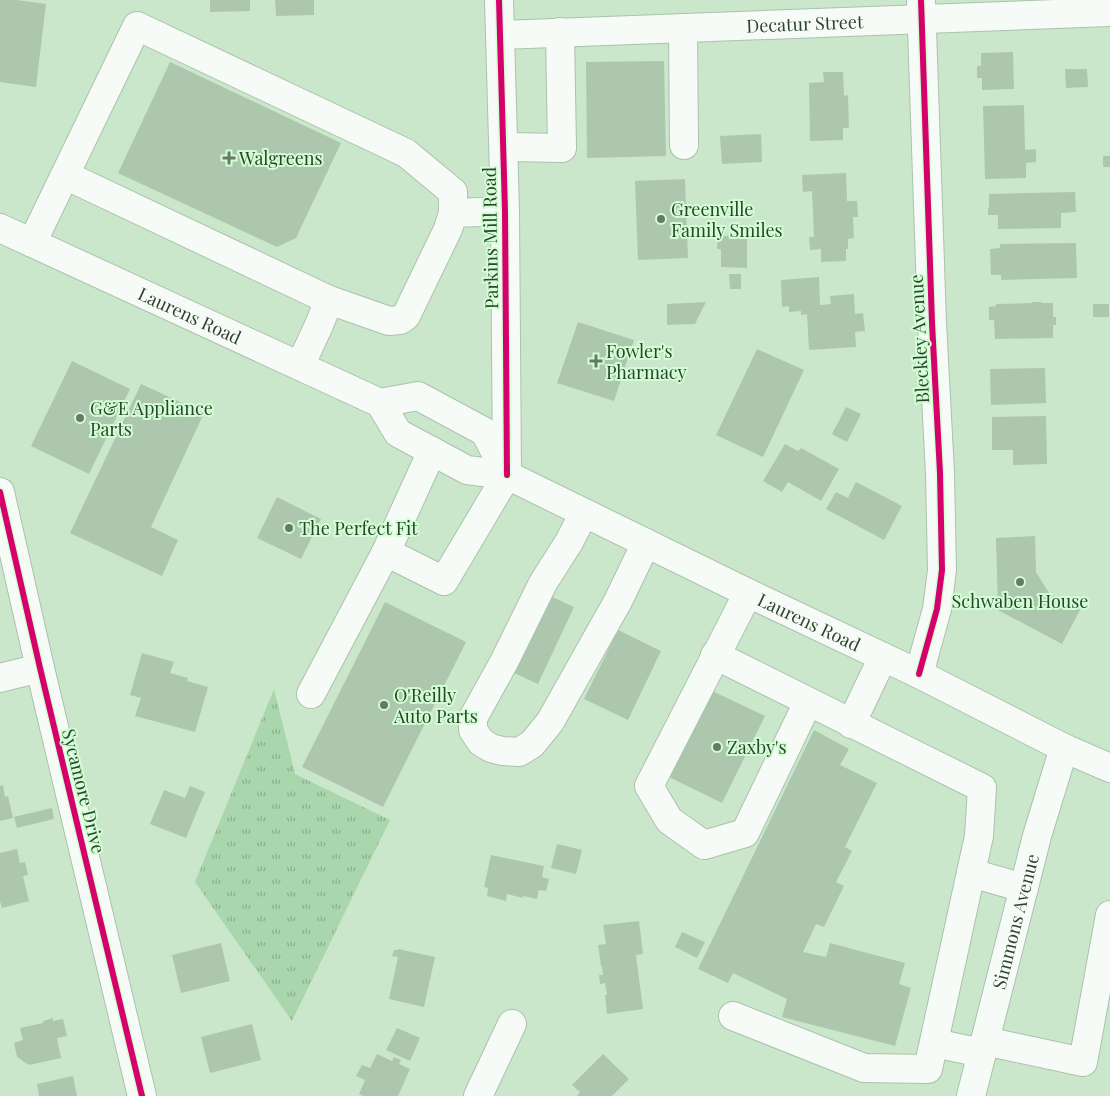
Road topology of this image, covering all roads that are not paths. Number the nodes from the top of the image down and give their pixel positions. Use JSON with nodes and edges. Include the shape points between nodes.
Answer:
{"nodes":[{"id":1,"x":499,"y":0,"type":"edge"},
{"id":2,"x":921,"y":9,"type":"edge"},
{"id":3,"x":1110,"y":12,"type":"edge"},
{"id":4,"x":683,"y":28,"type":"junction"},
{"id":5,"x":560,"y":32,"type":"junction"},
{"id":6,"x":500,"y":35,"type":"junction"},
{"id":7,"x":684,"y":145,"type":"dead end"},
{"id":8,"x":504,"y":147,"type":"junction"},
{"id":9,"x":64,"y":175,"type":"junction"},
{"id":10,"x":505,"y":210,"type":"junction"},
{"id":11,"x":453,"y":213,"type":"junction"},
{"id":12,"x":0,"y":228,"type":"edge"},
{"id":13,"x":32,"y":243,"type":"junction"},
{"id":14,"x":329,"y":300,"type":"junction"},
{"id":15,"x":300,"y":366,"type":"junction"},
{"id":16,"x":380,"y":403,"type":"junction"},
{"id":17,"x":432,"y":451,"type":"junction"},
{"id":18,"x":507,"y":475,"type":"junction"},
{"id":19,"x":0,"y":492,"type":"edge"},
{"id":20,"x":584,"y":513,"type":"junction"},
{"id":21,"x":646,"y":543,"type":"junction"},
{"id":22,"x":386,"y":552,"type":"junction"},
{"id":23,"x":748,"y":593,"type":"junction"},
{"id":24,"x":715,"y":655,"type":"junction"},
{"id":25,"x":883,"y":656,"type":"junction"},
{"id":26,"x":40,"y":668,"type":"junction"},
{"id":27,"x":919,"y":674,"type":"junction"},
{"id":28,"x":0,"y":678,"type":"edge"},
{"id":29,"x":311,"y":694,"type":"dead end"},
{"id":30,"x":808,"y":702,"type":"junction"},
{"id":31,"x":852,"y":724,"type":"junction"},
{"id":32,"x":1064,"y":748,"type":"junction"},
{"id":33,"x":1110,"y":768,"type":"edge"},
{"id":34,"x":971,"y":873,"type":"junction"},
{"id":35,"x":1024,"y":888,"type":"junction"},
{"id":36,"x":1110,"y":915,"type":"edge"},
{"id":37,"x":733,"y":1016,"type":"dead end"},
{"id":38,"x":512,"y":1024,"type":"dead end"},
{"id":39,"x":934,"y":1042,"type":"junction"},
{"id":40,"x":983,"y":1047,"type":"junction"},
{"id":41,"x":142,"y":1096,"type":"edge"},
{"id":42,"x":478,"y":1096,"type":"edge"},
{"id":43,"x":971,"y":1096,"type":"edge"}],
"edges":[{"from":1,"to":6,"type":"street","name":"Parkins Mill Road"},
{"from":2,"to":3,"type":"street","name":"Decatur Street"},
{"from":2,"to":4,"type":"street","name":"Decatur Street"},
{"from":2,"to":27,"type":"street","name":"Bleckley Avenue","via":[[942,570],[937,609]]},
{"from":4,"to":5,"type":"street","name":"Decatur Street"},
{"from":4,"to":7,"type":"street"},
{"from":5,"to":6,"type":"street","name":"Decatur Street"},
{"from":5,"to":8,"type":"street","via":[[562,148]]},
{"from":6,"to":8,"type":"street","name":"Parkins Mill Road"},
{"from":8,"to":10,"type":"street","name":"Parkins Mill Road"},
{"from":9,"to":11,"type":"street","via":[[137,26],[406,153],[453,192]]},
{"from":9,"to":13,"type":"street"},
{"from":9,"to":14,"type":"street"},
{"from":10,"to":11,"type":"street"},
{"from":10,"to":18,"type":"street","name":"Parkins Mill Road"},
{"from":11,"to":14,"type":"street","via":[[406,316],[389,322]]},
{"from":12,"to":13,"type":"street","name":"Laurens Road"},
{"from":13,"to":15,"type":"street","name":"Laurens Road"},
{"from":14,"to":15,"type":"street"},
{"from":15,"to":16,"type":"street","name":"Laurens Road"},
{"from":16,"to":17,"type":"street","name":"Laurens Road","via":[[398,433]]},
{"from":16,"to":18,"type":"street","via":[[418,396],[485,432]]},
{"from":17,"to":18,"type":"street","name":"Laurens Road","via":[[467,470]]},
{"from":17,"to":22,"type":"street"},
{"from":18,"to":20,"type":"street","name":"Laurens Road"},
{"from":18,"to":22,"type":"street","via":[[444,582]]},
{"from":19,"to":26,"type":"street","name":"Sycamore Drive"},
{"from":20,"to":21,"type":"street","name":"Laurens Road"},
{"from":20,"to":21,"type":"street","via":[[473,718],[473,730],[481,742],[491,748],[519,752],[532,744],[550,722],[618,601]]},
{"from":21,"to":23,"type":"street","name":"Laurens Road"},
{"from":22,"to":29,"type":"street"},
{"from":23,"to":24,"type":"street"},
{"from":23,"to":25,"type":"street","name":"Laurens Road"},
{"from":24,"to":30,"type":"street"},
{"from":24,"to":30,"type":"street","via":[[649,786],[669,820],[704,845],[745,833]]},
{"from":25,"to":27,"type":"street","name":"Laurens Road"},
{"from":25,"to":31,"type":"street"},
{"from":26,"to":28,"type":"street"},
{"from":26,"to":41,"type":"street","name":"Sycamore Drive"},
{"from":27,"to":32,"type":"street","name":"Laurens Road"},
{"from":30,"to":31,"type":"street"},
{"from":31,"to":34,"type":"street","via":[[982,788],[979,836]]},
{"from":32,"to":33,"type":"street","name":"Laurens Road"},
{"from":32,"to":35,"type":"street","name":"Simmons Avenue"},
{"from":34,"to":35,"type":"street"},
{"from":34,"to":39,"type":"street"},
{"from":35,"to":40,"type":"street","name":"Simmons Avenue"},
{"from":36,"to":40,"type":"street","via":[[1083,1062]]},
{"from":37,"to":39,"type":"street","via":[[864,1068],[928,1069]]},
{"from":38,"to":42,"type":"street"},
{"from":39,"to":40,"type":"street"},
{"from":40,"to":43,"type":"street","name":"Simmons Avenue"}]}
